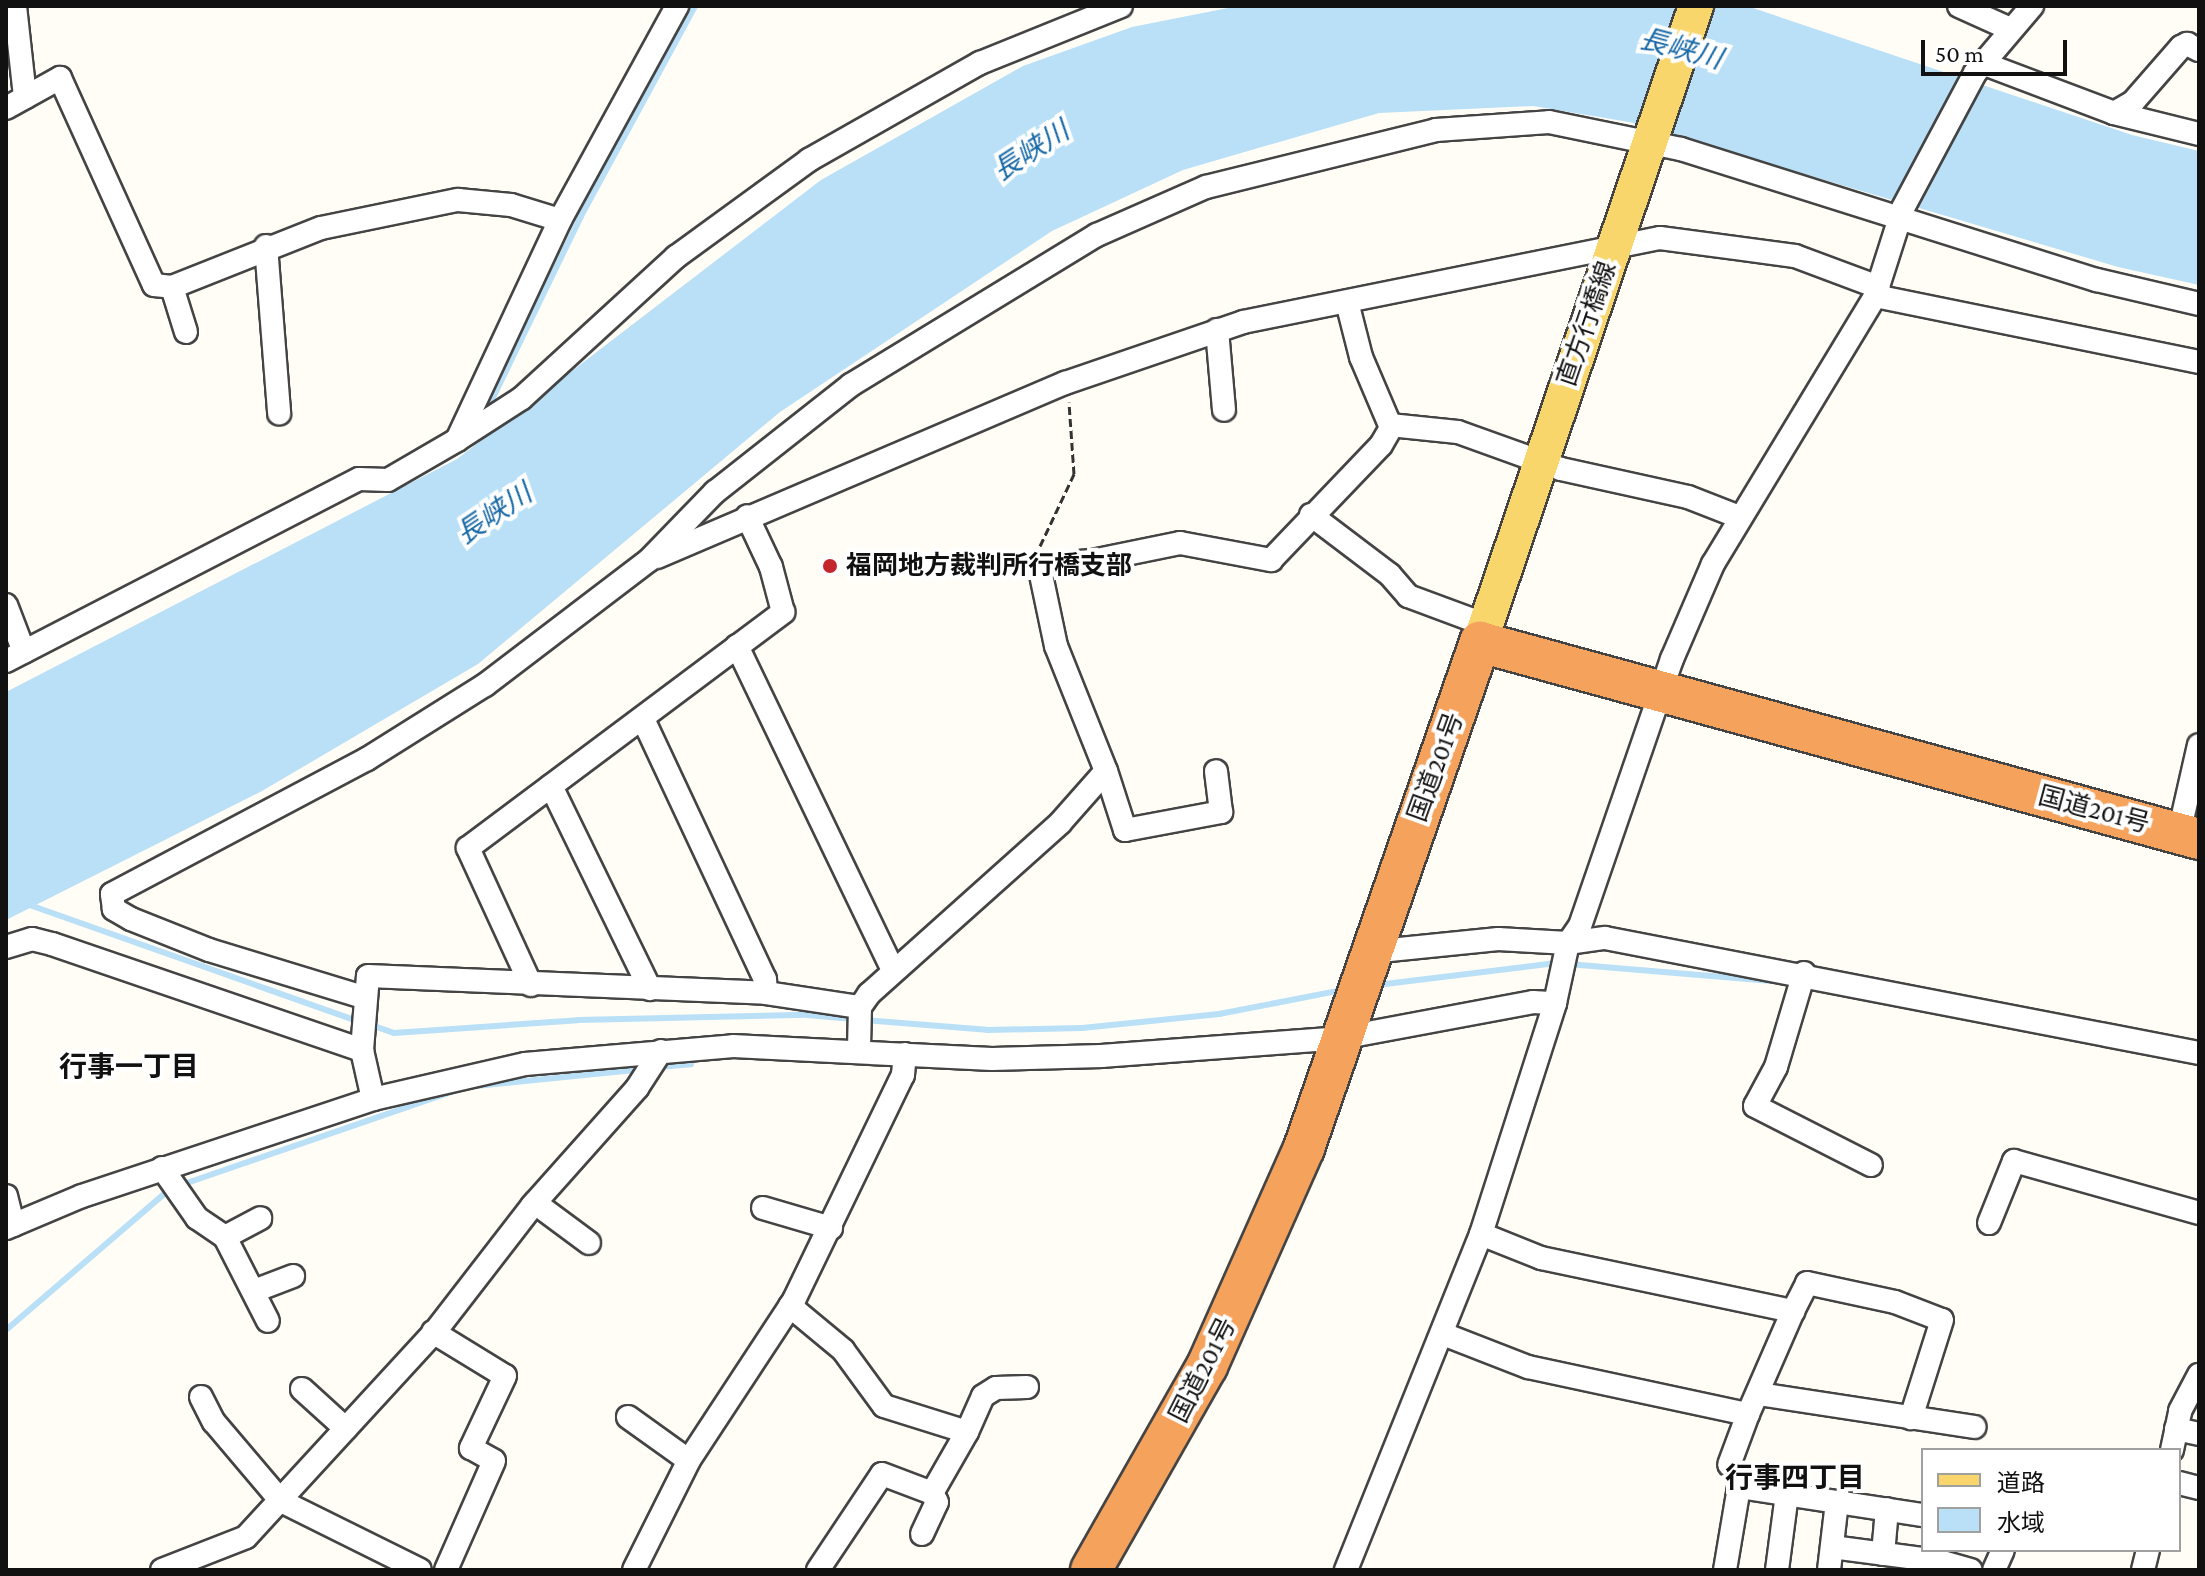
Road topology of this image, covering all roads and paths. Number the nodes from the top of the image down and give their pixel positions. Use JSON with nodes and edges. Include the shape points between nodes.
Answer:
{"nodes":[{"id":1,"x":15,"y":6,"type":"edge"},
{"id":2,"x":677,"y":6,"type":"edge"},
{"id":3,"x":1121,"y":6,"type":"edge"},
{"id":4,"x":1696,"y":6,"type":"edge"},
{"id":5,"x":1959,"y":6,"type":"edge"},
{"id":6,"x":2032,"y":6,"type":"edge"},
{"id":7,"x":2008,"y":28,"type":"junction"},
{"id":8,"x":2199,"y":50,"type":"edge"},
{"id":9,"x":1979,"y":68,"type":"junction"},
{"id":10,"x":16,"y":102,"type":"edge"},
{"id":11,"x":2114,"y":113,"type":"junction"},
{"id":12,"x":2199,"y":134,"type":"edge"},
{"id":13,"x":1652,"y":136,"type":"junction"},
{"id":14,"x":1901,"y":213,"type":"junction"},
{"id":15,"x":560,"y":220,"type":"junction"},
{"id":16,"x":1613,"y":244,"type":"junction"},
{"id":17,"x":266,"y":246,"type":"junction"},
{"id":18,"x":172,"y":287,"type":"junction"},
{"id":19,"x":1877,"y":292,"type":"junction"},
{"id":20,"x":1347,"y":302,"type":"junction"},
{"id":21,"x":2199,"y":304,"type":"edge"},
{"id":22,"x":1217,"y":330,"type":"junction"},
{"id":23,"x":186,"y":332,"type":"dead end"},
{"id":24,"x":2199,"y":362,"type":"edge"},
{"id":25,"x":1065,"y":383,"type":"junction"},
{"id":26,"x":1224,"y":410,"type":"dead end"},
{"id":27,"x":279,"y":413,"type":"dead end"},
{"id":28,"x":1392,"y":426,"type":"junction"},
{"id":29,"x":457,"y":440,"type":"junction"},
{"id":30,"x":1541,"y":460,"type":"junction"},
{"id":31,"x":715,"y":492,"type":"junction"},
{"id":32,"x":1311,"y":515,"type":"junction"},
{"id":33,"x":747,"y":516,"type":"junction"},
{"id":34,"x":1739,"y":517,"type":"junction"},
{"id":35,"x":724,"y":526,"type":"junction"},
{"id":36,"x":649,"y":560,"type":"junction"},
{"id":37,"x":1039,"y":565,"type":"junction"},
{"id":38,"x":6,"y":605,"type":"edge"},
{"id":39,"x":1483,"y":634,"type":"junction"},
{"id":40,"x":737,"y":646,"type":"junction"},
{"id":41,"x":15,"y":656,"type":"edge"},
{"id":42,"x":1662,"y":690,"type":"junction"},
{"id":43,"x":643,"y":719,"type":"junction"},
{"id":44,"x":2199,"y":745,"type":"edge"},
{"id":45,"x":1106,"y":771,"type":"junction"},
{"id":46,"x":1216,"y":771,"type":"dead end"},
{"id":47,"x":551,"y":786,"type":"junction"},
{"id":48,"x":2189,"y":836,"type":"edge"},
{"id":49,"x":6,"y":947,"type":"edge"},
{"id":50,"x":1567,"y":948,"type":"junction"},
{"id":51,"x":1367,"y":960,"type":"junction"},
{"id":52,"x":893,"y":970,"type":"junction"},
{"id":53,"x":1804,"y":973,"type":"junction"},
{"id":54,"x":531,"y":985,"type":"junction"},
{"id":55,"x":650,"y":989,"type":"junction"},
{"id":56,"x":766,"y":993,"type":"junction"},
{"id":57,"x":363,"y":997,"type":"junction"},
{"id":58,"x":1554,"y":998,"type":"junction"},
{"id":59,"x":860,"y":1007,"type":"junction"},
{"id":60,"x":1342,"y":1034,"type":"junction"},
{"id":61,"x":859,"y":1043,"type":"junction"},
{"id":62,"x":363,"y":1044,"type":"junction"},
{"id":63,"x":661,"y":1051,"type":"junction"},
{"id":64,"x":2199,"y":1053,"type":"edge"},
{"id":65,"x":905,"y":1054,"type":"junction"},
{"id":66,"x":373,"y":1099,"type":"junction"},
{"id":67,"x":1871,"y":1165,"type":"dead end"},
{"id":68,"x":162,"y":1168,"type":"junction"},
{"id":69,"x":6,"y":1196,"type":"edge"},
{"id":70,"x":535,"y":1203,"type":"junction"},
{"id":71,"x":763,"y":1208,"type":"dead end"},
{"id":72,"x":2199,"y":1213,"type":"edge"},
{"id":73,"x":260,"y":1218,"type":"dead end"},
{"id":74,"x":1989,"y":1223,"type":"dead end"},
{"id":75,"x":10,"y":1227,"type":"edge"},
{"id":76,"x":831,"y":1228,"type":"junction"},
{"id":77,"x":1481,"y":1234,"type":"junction"},
{"id":78,"x":225,"y":1237,"type":"junction"},
{"id":79,"x":589,"y":1243,"type":"dead end"},
{"id":80,"x":293,"y":1276,"type":"dead end"},
{"id":81,"x":254,"y":1291,"type":"junction"},
{"id":82,"x":790,"y":1306,"type":"junction"},
{"id":83,"x":1793,"y":1311,"type":"junction"},
{"id":84,"x":268,"y":1321,"type":"dead end"},
{"id":85,"x":433,"y":1332,"type":"junction"},
{"id":86,"x":1443,"y":1334,"type":"junction"},
{"id":87,"x":2199,"y":1376,"type":"edge"},
{"id":88,"x":1027,"y":1387,"type":"dead end"},
{"id":89,"x":302,"y":1389,"type":"dead end"},
{"id":90,"x":201,"y":1397,"type":"dead end"},
{"id":91,"x":1753,"y":1404,"type":"junction"},
{"id":92,"x":628,"y":1417,"type":"dead end"},
{"id":93,"x":1911,"y":1418,"type":"junction"},
{"id":94,"x":1974,"y":1427,"type":"dead end"},
{"id":95,"x":346,"y":1429,"type":"junction"},
{"id":96,"x":967,"y":1432,"type":"junction"},
{"id":97,"x":2199,"y":1434,"type":"edge"},
{"id":98,"x":2174,"y":1439,"type":"edge"},
{"id":99,"x":688,"y":1460,"type":"junction"},
{"id":100,"x":1729,"y":1465,"type":"dead end"},
{"id":101,"x":932,"y":1493,"type":"junction"},
{"id":102,"x":1787,"y":1494,"type":"junction"},
{"id":103,"x":281,"y":1501,"type":"junction"},
{"id":104,"x":1837,"y":1502,"type":"junction"},
{"id":105,"x":1887,"y":1509,"type":"junction"},
{"id":106,"x":1921,"y":1515,"type":"edge"},
{"id":107,"x":922,"y":1534,"type":"dead end"},
{"id":108,"x":1832,"y":1547,"type":"junction"},
{"id":109,"x":1883,"y":1554,"type":"junction"},
{"id":110,"x":213,"y":1564,"type":"edge"},
{"id":111,"x":1936,"y":1566,"type":"edge"},
{"id":112,"x":416,"y":1569,"type":"edge"},
{"id":113,"x":162,"y":1570,"type":"edge"},
{"id":114,"x":446,"y":1570,"type":"edge"},
{"id":115,"x":634,"y":1570,"type":"edge"},
{"id":116,"x":818,"y":1570,"type":"edge"},
{"id":117,"x":1091,"y":1570,"type":"edge"},
{"id":118,"x":1346,"y":1570,"type":"edge"},
{"id":119,"x":1725,"y":1570,"type":"edge"},
{"id":120,"x":1777,"y":1570,"type":"edge"},
{"id":121,"x":1829,"y":1570,"type":"edge"},
{"id":122,"x":1971,"y":1570,"type":"edge"}],
"edges":[{"from":1,"to":10,"type":"street"},
{"from":2,"to":15,"type":"street"},
{"from":3,"to":29,"type":"street","via":[[980,63],[809,160],[676,257],[522,398]]},
{"from":4,"to":13,"type":"main road","name":"直方行橋線"},
{"from":5,"to":7,"type":"street"},
{"from":6,"to":7,"type":"street"},
{"from":7,"to":9,"type":"street"},
{"from":8,"to":11,"type":"street","via":[[2181,47],[2133,102]]},
{"from":9,"to":11,"type":"street"},
{"from":9,"to":14,"type":"street"},
{"from":10,"to":18,"type":"street","via":[[60,78],[154,285]]},
{"from":11,"to":12,"type":"street"},
{"from":13,"to":14,"type":"street"},
{"from":13,"to":16,"type":"main road","name":"直方行橋線"},
{"from":13,"to":31,"type":"street","via":[[1549,122],[1451,128],[1321,155],[1206,187],[1097,235],[851,385]]},
{"from":14,"to":19,"type":"street"},
{"from":14,"to":21,"type":"street","via":[[2097,280]]},
{"from":15,"to":17,"type":"street","via":[[511,205],[458,200],[321,228]]},
{"from":15,"to":29,"type":"street"},
{"from":16,"to":19,"type":"street","via":[[1660,238],[1795,256]]},
{"from":16,"to":20,"type":"street","via":[[1458,283]]},
{"from":16,"to":30,"type":"main road","name":"直方行橋線"},
{"from":17,"to":18,"type":"street"},
{"from":17,"to":27,"type":"street"},
{"from":18,"to":23,"type":"street"},
{"from":19,"to":24,"type":"street"},
{"from":19,"to":34,"type":"street","via":[[1833,372]]},
{"from":20,"to":22,"type":"street"},
{"from":20,"to":28,"type":"street","via":[[1361,357]]},
{"from":22,"to":25,"type":"street"},
{"from":22,"to":26,"type":"street"},
{"from":25,"to":33,"type":"street"},
{"from":25,"to":37,"type":"path","via":[[1075,440],[1074,474],[1041,543]]},
{"from":28,"to":30,"type":"street","via":[[1446,429]]},
{"from":28,"to":32,"type":"street","via":[[1381,445]]},
{"from":29,"to":41,"type":"street","via":[[388,480],[359,479]]},
{"from":30,"to":34,"type":"street","via":[[1584,475],[1688,497]]},
{"from":30,"to":39,"type":"main road","name":"直方行橋線"},
{"from":31,"to":35,"type":"street","via":[[713,504]]},
{"from":31,"to":36,"type":"street"},
{"from":32,"to":37,"type":"street","via":[[1277,555],[1263,561],[1180,543],[1092,561]]},
{"from":32,"to":39,"type":"street","via":[[1390,575],[1408,596]]},
{"from":33,"to":35,"type":"street"},
{"from":33,"to":40,"type":"street","via":[[771,567],[783,612]]},
{"from":34,"to":42,"type":"street","via":[[1713,564]]},
{"from":35,"to":36,"type":"street"},
{"from":36,"to":57,"type":"street","via":[[496,677],[367,759],[112,894],[114,909],[131,919],[209,950]]},
{"from":37,"to":45,"type":"street","via":[[1056,646]]},
{"from":38,"to":41,"type":"street"},
{"from":39,"to":42,"type":"highway","name":"国道201号"},
{"from":39,"to":51,"type":"highway","name":"国道201号"},
{"from":40,"to":43,"type":"street"},
{"from":40,"to":52,"type":"street"},
{"from":42,"to":48,"type":"highway","name":"国道201号"},
{"from":42,"to":50,"type":"street","via":[[1623,811]]},
{"from":43,"to":47,"type":"street"},
{"from":43,"to":56,"type":"street","via":[[765,979]]},
{"from":44,"to":48,"type":"street"},
{"from":45,"to":46,"type":"street","via":[[1125,830],[1221,812]]},
{"from":45,"to":52,"type":"street","via":[[1060,823]]},
{"from":47,"to":54,"type":"street","via":[[468,848]]},
{"from":47,"to":55,"type":"street"},
{"from":49,"to":62,"type":"street","via":[[32,939],[52,944]]},
{"from":50,"to":51,"type":"street","via":[[1498,939]]},
{"from":50,"to":53,"type":"street","via":[[1605,938]]},
{"from":50,"to":58,"type":"street"},
{"from":51,"to":60,"type":"highway","name":"国道201号"},
{"from":52,"to":59,"type":"street"},
{"from":53,"to":64,"type":"street"},
{"from":53,"to":67,"type":"street","via":[[1776,1067],[1755,1106]]},
{"from":54,"to":55,"type":"street"},
{"from":54,"to":57,"type":"street","via":[[387,973],[368,976]]},
{"from":55,"to":56,"type":"street"},
{"from":56,"to":59,"type":"street"},
{"from":57,"to":62,"type":"street"},
{"from":58,"to":60,"type":"street"},
{"from":58,"to":77,"type":"street"},
{"from":59,"to":61,"type":"street"},
{"from":60,"to":65,"type":"street","via":[[1102,1056]]},
{"from":60,"to":117,"type":"highway","name":"国道201号","via":[[1304,1148],[1207,1366]]},
{"from":61,"to":63,"type":"street"},
{"from":61,"to":65,"type":"street"},
{"from":62,"to":66,"type":"street"},
{"from":63,"to":66,"type":"street","via":[[525,1064]]},
{"from":63,"to":70,"type":"street","via":[[637,1088]]},
{"from":65,"to":76,"type":"street","via":[[903,1075]]},
{"from":66,"to":68,"type":"street"},
{"from":68,"to":75,"type":"street"},
{"from":68,"to":78,"type":"street","via":[[197,1218]]},
{"from":69,"to":75,"type":"street"},
{"from":70,"to":79,"type":"street"},
{"from":70,"to":85,"type":"street"},
{"from":71,"to":76,"type":"street"},
{"from":72,"to":74,"type":"street","via":[[2014,1161]]},
{"from":73,"to":78,"type":"street"},
{"from":76,"to":82,"type":"street"},
{"from":77,"to":83,"type":"street","via":[[1541,1258]]},
{"from":77,"to":86,"type":"street"},
{"from":78,"to":81,"type":"street"},
{"from":80,"to":81,"type":"street"},
{"from":81,"to":84,"type":"street"},
{"from":82,"to":96,"type":"street","via":[[843,1350],[884,1406]]},
{"from":82,"to":99,"type":"street"},
{"from":83,"to":91,"type":"street"},
{"from":83,"to":93,"type":"street","via":[[1807,1283],[1895,1302],[1942,1320]]},
{"from":85,"to":95,"type":"street"},
{"from":85,"to":114,"type":"street","via":[[505,1376],[471,1448],[494,1461]]},
{"from":86,"to":91,"type":"street","via":[[1528,1367]]},
{"from":86,"to":118,"type":"street"},
{"from":87,"to":98,"type":"street"},
{"from":88,"to":96,"type":"street","via":[[996,1388],[983,1396]]},
{"from":89,"to":95,"type":"street"},
{"from":90,"to":103,"type":"street","via":[[214,1422]]},
{"from":91,"to":93,"type":"street"},
{"from":91,"to":100,"type":"street"},
{"from":92,"to":99,"type":"street"},
{"from":93,"to":94,"type":"street"},
{"from":95,"to":103,"type":"street"},
{"from":96,"to":101,"type":"street"},
{"from":97,"to":98,"type":"street"},
{"from":99,"to":115,"type":"street"},
{"from":101,"to":107,"type":"street","via":[[937,1502]]},
{"from":101,"to":116,"type":"street","via":[[882,1474]]},
{"from":102,"to":104,"type":"street"},
{"from":102,"to":119,"type":"street","via":[[1739,1487]]},
{"from":102,"to":120,"type":"street"},
{"from":103,"to":110,"type":"street"},
{"from":103,"to":112,"type":"street"},
{"from":104,"to":105,"type":"street"},
{"from":104,"to":108,"type":"street"},
{"from":105,"to":106,"type":"street"},
{"from":105,"to":109,"type":"street"},
{"from":108,"to":109,"type":"street"},
{"from":108,"to":121,"type":"street"},
{"from":109,"to":111,"type":"street"},
{"from":110,"to":113,"type":"street"},
{"from":111,"to":122,"type":"street"}]}
